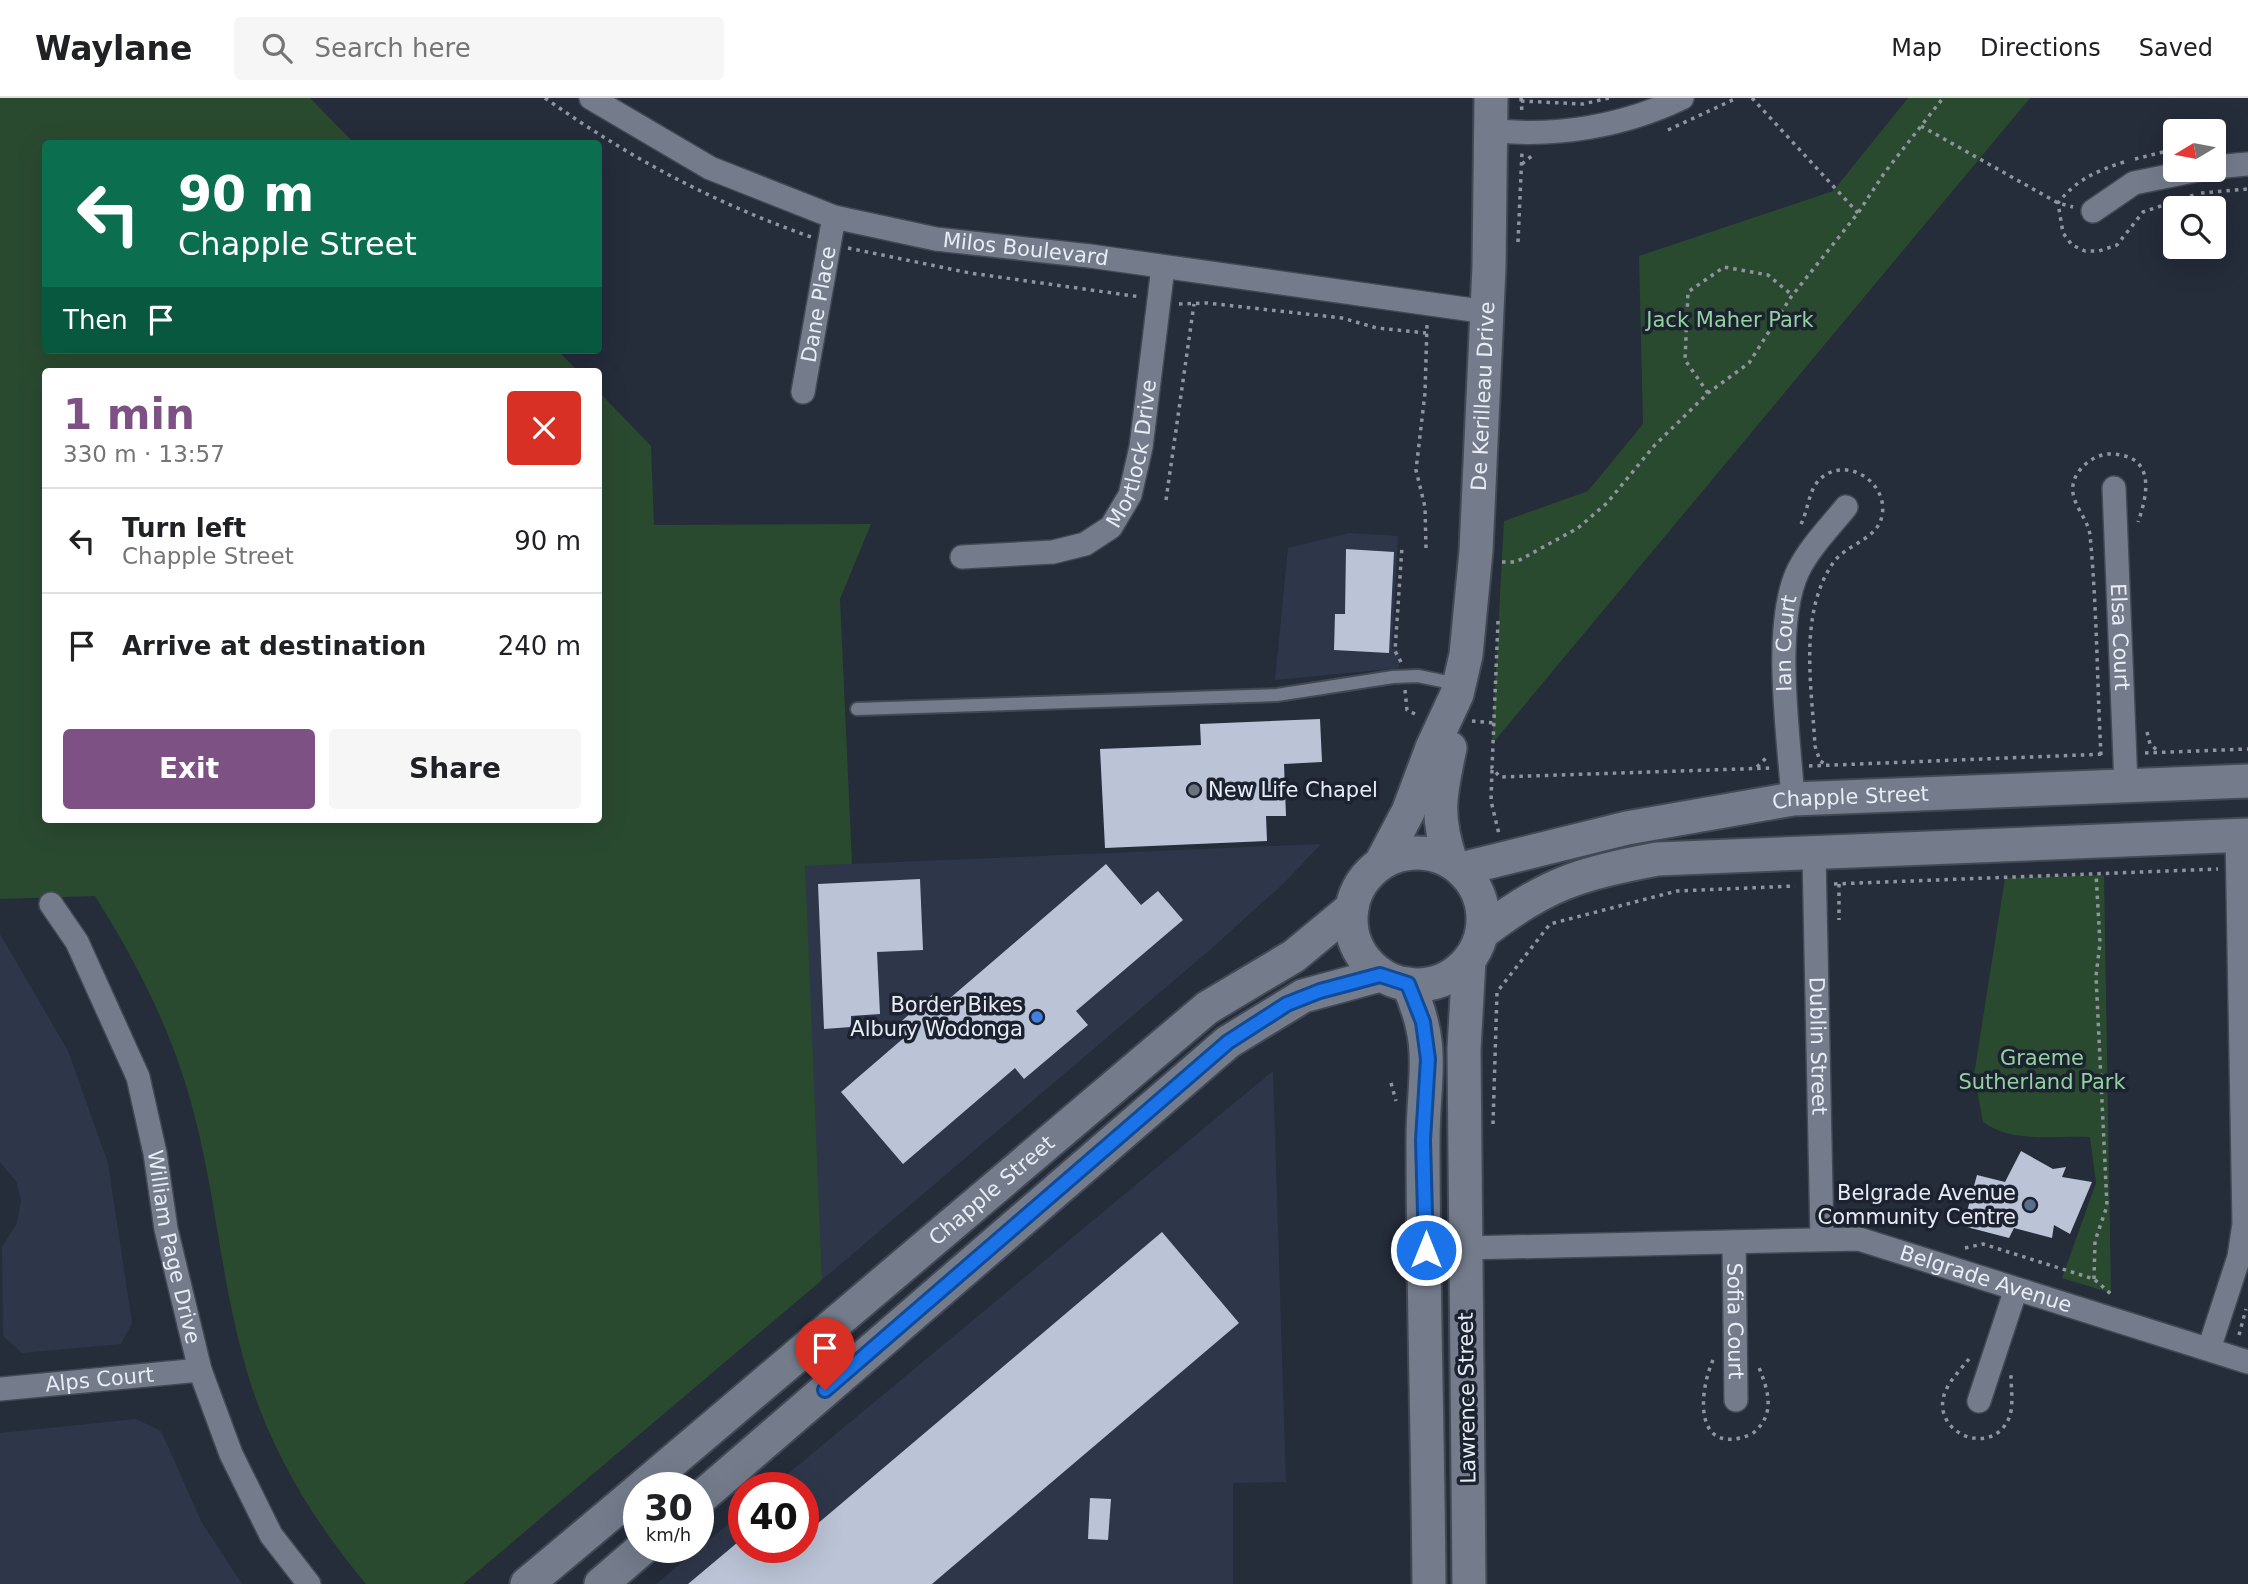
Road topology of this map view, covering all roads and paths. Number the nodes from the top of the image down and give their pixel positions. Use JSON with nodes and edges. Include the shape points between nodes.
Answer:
{"nodes":[{"id":1,"x":591,"y":98,"type":"edge"},
{"id":2,"x":1609,"y":98,"type":"edge"},
{"id":3,"x":1682,"y":98,"type":"edge"},
{"id":4,"x":1752,"y":98,"type":"edge"},
{"id":5,"x":1943,"y":98,"type":"edge"},
{"id":6,"x":1509,"y":112,"type":"edge"},
{"id":7,"x":1921,"y":127,"type":"junction"},
{"id":8,"x":2248,"y":164,"type":"edge"},
{"id":9,"x":2226,"y":166,"type":"edge"},
{"id":10,"x":2163,"y":177,"type":"edge"},
{"id":11,"x":2093,"y":211,"type":"joint"},
{"id":12,"x":1858,"y":213,"type":"junction"},
{"id":13,"x":834,"y":217,"type":"junction"},
{"id":14,"x":1518,"y":247,"type":"dead end"},
{"id":15,"x":1163,"y":267,"type":"junction"},
{"id":16,"x":1792,"y":295,"type":"junction"},
{"id":17,"x":1194,"y":304,"type":"dead end"},
{"id":18,"x":1428,"y":304,"type":"junction"},
{"id":19,"x":1487,"y":312,"type":"junction"},
{"id":20,"x":803,"y":392,"type":"dead end"},
{"id":21,"x":1708,"y":393,"type":"junction"},
{"id":22,"x":2113,"y":488,"type":"dead end"},
{"id":23,"x":1166,"y":500,"type":"dead end"},
{"id":24,"x":1846,"y":507,"type":"dead end"},
{"id":25,"x":1426,"y":548,"type":"dead end"},
{"id":26,"x":1501,"y":549,"type":"dead end"},
{"id":27,"x":962,"y":557,"type":"dead end"},
{"id":28,"x":1459,"y":689,"type":"junction"},
{"id":29,"x":857,"y":709,"type":"dead end"},
{"id":30,"x":2248,"y":781,"type":"edge"},
{"id":31,"x":2126,"y":785,"type":"junction"},
{"id":32,"x":1793,"y":799,"type":"junction"},
{"id":33,"x":2243,"y":835,"type":"edge"},
{"id":34,"x":1381,"y":863,"type":"junction"},
{"id":35,"x":1456,"y":865,"type":"junction"},
{"id":36,"x":1814,"y":869,"type":"junction"},
{"id":37,"x":2238,"y":869,"type":"junction"},
{"id":38,"x":2096,"y":874,"type":"junction"},
{"id":39,"x":51,"y":904,"type":"dead end"},
{"id":40,"x":1352,"y":908,"type":"junction"},
{"id":41,"x":1475,"y":946,"type":"junction"},
{"id":42,"x":1394,"y":980,"type":"junction"},
{"id":43,"x":1493,"y":1129,"type":"dead end"},
{"id":44,"x":1822,"y":1239,"type":"junction"},
{"id":45,"x":1734,"y":1242,"type":"junction"},
{"id":46,"x":1465,"y":1248,"type":"junction"},
{"id":47,"x":1426,"y":1250,"type":"junction"},
{"id":48,"x":2094,"y":1279,"type":"dead end"},
{"id":49,"x":2016,"y":1289,"type":"junction"},
{"id":50,"x":2248,"y":1304,"type":"edge"},
{"id":51,"x":2239,"y":1335,"type":"dead end"},
{"id":52,"x":2209,"y":1349,"type":"junction"},
{"id":53,"x":2248,"y":1362,"type":"edge"},
{"id":54,"x":200,"y":1370,"type":"junction"},
{"id":55,"x":0,"y":1390,"type":"edge"},
{"id":56,"x":1736,"y":1401,"type":"dead end"},
{"id":57,"x":1979,"y":1401,"type":"dead end"},
{"id":58,"x":660,"y":1472,"type":"edge"},
{"id":59,"x":714,"y":1486,"type":"edge"},
{"id":60,"x":623,"y":1503,"type":"edge"},
{"id":61,"x":625,"y":1563,"type":"edge"},
{"id":62,"x":309,"y":1584,"type":"edge"},
{"id":63,"x":527,"y":1584,"type":"edge"},
{"id":64,"x":601,"y":1584,"type":"edge"},
{"id":65,"x":1429,"y":1584,"type":"edge"},
{"id":66,"x":1469,"y":1584,"type":"edge"}],
"edges":[{"from":1,"to":13,"type":"street","name":"Milos Boulevard","via":[[710,168]]},
{"from":2,"to":6,"type":"path"},
{"from":3,"to":6,"type":"street","via":[[1650,114],[1581,129]]},
{"from":4,"to":12,"type":"path"},
{"from":5,"to":7,"type":"path"},
{"from":6,"to":14,"type":"path"},
{"from":6,"to":19,"type":"street","name":"De Kerilleau Drive"},
{"from":7,"to":11,"type":"path","via":[[2058,203]]},
{"from":7,"to":12,"type":"path"},
{"from":8,"to":9,"type":"street"},
{"from":10,"to":11,"type":"street","via":[[2134,183]]},
{"from":12,"to":16,"type":"path"},
{"from":13,"to":15,"type":"street","name":"Milos Boulevard","via":[[936,239]]},
{"from":13,"to":20,"type":"street","name":"Dane Place"},
{"from":15,"to":18,"type":"street","name":"Milos Boulevard"},
{"from":15,"to":27,"type":"street","name":"Mortlock Drive","via":[[1141,447],[1130,495],[1111,527],[1085,544],[1053,552]]},
{"from":16,"to":21,"type":"path","via":[[1749,363]]},
{"from":16,"to":21,"type":"path","via":[[1768,275],[1724,267],[1689,292],[1685,360]]},
{"from":17,"to":23,"type":"path"},
{"from":18,"to":19,"type":"street","name":"Milos Boulevard"},
{"from":18,"to":25,"type":"path","via":[[1416,470],[1425,507]]},
{"from":19,"to":28,"type":"street","name":"De Kerilleau Drive","via":[[1476,551]]},
{"from":21,"to":26,"type":"path","via":[[1654,446],[1607,503],[1578,528],[1516,562],[1500,562]]},
{"from":22,"to":31,"type":"street","name":"Elsa Court"},
{"from":24,"to":32,"type":"street","name":"Ian Court","via":[[1809,551],[1797,574],[1790,606],[1785,676]]},
{"from":28,"to":29,"type":"lane","via":[[1418,676],[1277,695]]},
{"from":28,"to":34,"type":"street","name":"De Kerilleau Drive","via":[[1408,812]]},
{"from":28,"to":35,"type":"street","name":"De Kerilleau Drive","via":[[1439,813],[1441,833]]},
{"from":30,"to":31,"type":"street","name":"Chapple Street"},
{"from":31,"to":32,"type":"street","name":"Chapple Street"},
{"from":32,"to":35,"type":"street","name":"Chapple Street"},
{"from":33,"to":36,"type":"street"},
{"from":33,"to":37,"type":"street"},
{"from":34,"to":35,"type":"street","via":[[1422,853]]},
{"from":34,"to":40,"type":"street","via":[[1357,891]]},
{"from":35,"to":41,"type":"street","via":[[1480,898]]},
{"from":36,"to":38,"type":"path"},
{"from":36,"to":41,"type":"street","via":[[1657,859],[1606,869],[1542,891]]},
{"from":36,"to":43,"type":"path","via":[[1677,891],[1550,924],[1497,992]]},
{"from":36,"to":44,"type":"street","name":"Dublin Street"},
{"from":37,"to":38,"type":"path"},
{"from":37,"to":52,"type":"street","via":[[2244,1224],[2239,1256]]},
{"from":38,"to":48,"type":"path","via":[[2107,1206],[2095,1241]]},
{"from":39,"to":54,"type":"street","name":"William Page Drive","via":[[77,942],[138,1077],[166,1229]]},
{"from":40,"to":42,"type":"street","via":[[1359,950]]},
{"from":40,"to":58,"type":"street","name":"Chapple Street","via":[[1294,956],[1207,1008]]},
{"from":41,"to":42,"type":"street","via":[[1441,981]]},
{"from":41,"to":46,"type":"street","name":"Lawrence Street","via":[[1464,1004]]},
{"from":42,"to":47,"type":"street","name":"Lawrence Street","via":[[1423,1022],[1428,1059],[1423,1140]]},
{"from":42,"to":59,"type":"street","name":"Chapple Street","via":[[1295,1000],[1228,1042]]},
{"from":44,"to":45,"type":"street","name":"Belgrade Avenue"},
{"from":44,"to":49,"type":"street","name":"Belgrade Avenue","via":[[1859,1238]]},
{"from":45,"to":46,"type":"street","name":"Belgrade Avenue"},
{"from":45,"to":56,"type":"street","name":"Sofia Court"},
{"from":46,"to":47,"type":"street"},
{"from":46,"to":66,"type":"street","name":"Lawrence Street"},
{"from":47,"to":65,"type":"street","name":"Lawrence Street"},
{"from":49,"to":52,"type":"street","name":"Belgrade Avenue"},
{"from":49,"to":57,"type":"street"},
{"from":50,"to":51,"type":"path"},
{"from":52,"to":53,"type":"street","name":"Belgrade Avenue"},
{"from":54,"to":55,"type":"street","name":"Alps Court"},
{"from":54,"to":62,"type":"street","name":"William Page Drive","via":[[231,1454],[271,1535]]},
{"from":60,"to":63,"type":"street","name":"Chapple Street"},
{"from":61,"to":64,"type":"street"}]}
